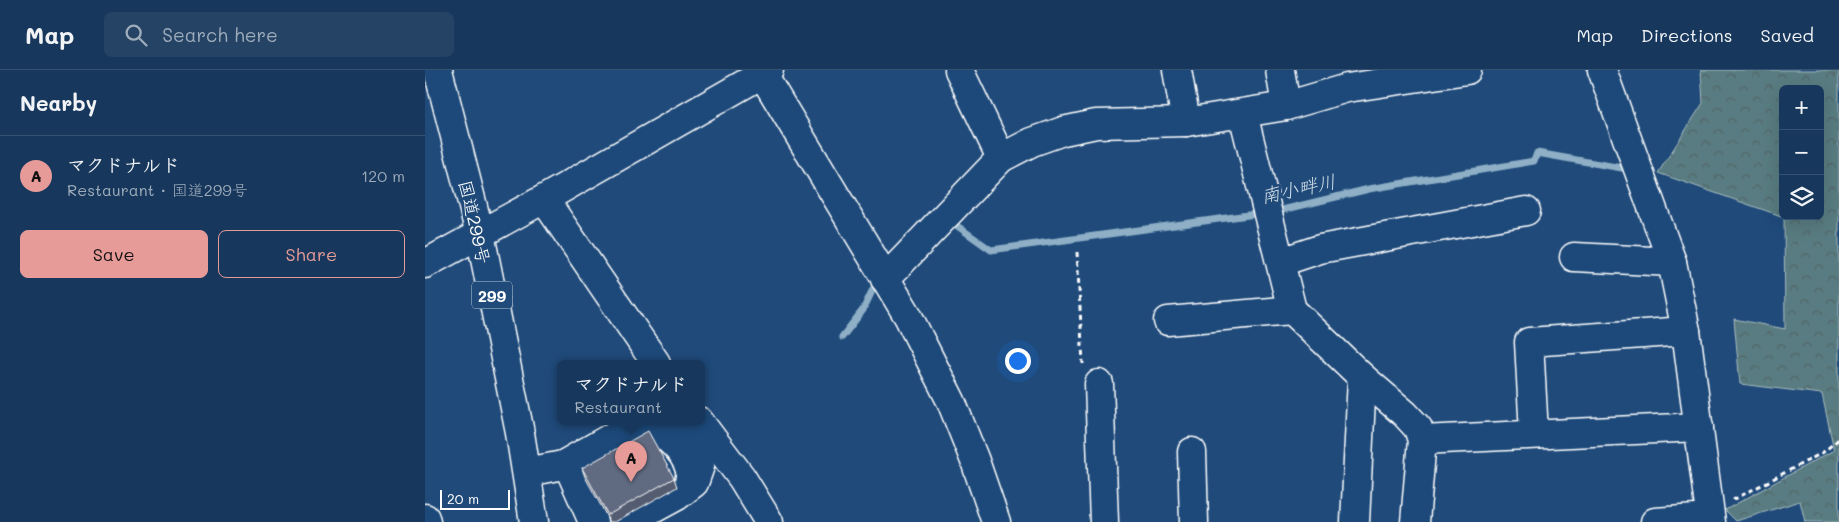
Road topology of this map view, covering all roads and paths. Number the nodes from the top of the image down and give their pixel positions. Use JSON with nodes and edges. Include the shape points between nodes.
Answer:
{"nodes":[{"id":1,"x":438,"y":70,"type":"edge"},
{"id":2,"x":959,"y":70,"type":"edge"},
{"id":3,"x":1177,"y":70,"type":"edge"},
{"id":4,"x":1279,"y":70,"type":"edge"},
{"id":5,"x":1467,"y":70,"type":"edge"},
{"id":6,"x":1602,"y":70,"type":"edge"},
{"id":7,"x":764,"y":71,"type":"edge"},
{"id":8,"x":1286,"y":106,"type":"junction"},
{"id":9,"x":1243,"y":114,"type":"junction"},
{"id":10,"x":1187,"y":122,"type":"junction"},
{"id":11,"x":1001,"y":158,"type":"junction"},
{"id":12,"x":544,"y":199,"type":"junction"},
{"id":13,"x":1526,"y":210,"type":"dead end"},
{"id":14,"x":480,"y":234,"type":"junction"},
{"id":15,"x":1077,"y":252,"type":"dead end"},
{"id":16,"x":1574,"y":257,"type":"dead end"},
{"id":17,"x":1281,"y":262,"type":"junction"},
{"id":18,"x":1672,"y":262,"type":"junction"},
{"id":19,"x":425,"y":264,"type":"edge"},
{"id":20,"x":885,"y":279,"type":"junction"},
{"id":21,"x":1292,"y":310,"type":"junction"},
{"id":22,"x":1168,"y":320,"type":"dead end"},
{"id":23,"x":1686,"y":331,"type":"junction"},
{"id":24,"x":655,"y":360,"type":"edge"},
{"id":25,"x":1362,"y":377,"type":"junction"},
{"id":26,"x":1099,"y":384,"type":"joint"},
{"id":27,"x":633,"y":425,"type":"edge"},
{"id":28,"x":648,"y":425,"type":"edge"},
{"id":29,"x":685,"y":425,"type":"edge"},
{"id":30,"x":702,"y":425,"type":"edge"},
{"id":31,"x":1699,"y":427,"type":"junction"},
{"id":32,"x":1534,"y":434,"type":"junction"},
{"id":33,"x":1839,"y":439,"type":"edge"},
{"id":34,"x":1422,"y":440,"type":"junction"},
{"id":35,"x":1192,"y":452,"type":"dead end"},
{"id":36,"x":567,"y":463,"type":"junction"},
{"id":37,"x":527,"y":472,"type":"junction"},
{"id":38,"x":689,"y":487,"type":"junction"},
{"id":39,"x":1710,"y":517,"type":"edge"},
{"id":40,"x":425,"y":518,"type":"edge"},
{"id":41,"x":426,"y":522,"type":"edge"},
{"id":42,"x":534,"y":522,"type":"edge"},
{"id":43,"x":593,"y":522,"type":"edge"},
{"id":44,"x":629,"y":522,"type":"edge"},
{"id":45,"x":769,"y":522,"type":"edge"},
{"id":46,"x":996,"y":522,"type":"edge"},
{"id":47,"x":1104,"y":522,"type":"edge"},
{"id":48,"x":1194,"y":522,"type":"edge"},
{"id":49,"x":1355,"y":522,"type":"edge"},
{"id":50,"x":1415,"y":522,"type":"edge"},
{"id":51,"x":1655,"y":522,"type":"edge"}],
"edges":[{"from":1,"to":14,"type":"main road","name":"国道299号","number":"299"},
{"from":2,"to":11,"type":"main road"},
{"from":3,"to":10,"type":"main road"},
{"from":4,"to":8,"type":"main road"},
{"from":5,"to":8,"type":"main road","via":[[1347,88]]},
{"from":6,"to":18,"type":"main road"},
{"from":7,"to":12,"type":"main road"},
{"from":7,"to":20,"type":"main road"},
{"from":8,"to":9,"type":"main road"},
{"from":9,"to":10,"type":"main road"},
{"from":9,"to":17,"type":"main road"},
{"from":10,"to":11,"type":"main road","via":[[1096,124],[1032,142]]},
{"from":11,"to":20,"type":"main road"},
{"from":12,"to":14,"type":"main road"},
{"from":12,"to":24,"type":"main road"},
{"from":13,"to":17,"type":"main road","via":[[1320,249]]},
{"from":14,"to":19,"type":"main road"},
{"from":14,"to":37,"type":"main road","name":"国道299号","number":"299"},
{"from":15,"to":26,"type":"path","via":[[1084,366]]},
{"from":16,"to":18,"type":"main road"},
{"from":17,"to":21,"type":"main road"},
{"from":18,"to":23,"type":"main road"},
{"from":20,"to":46,"type":"main road","via":[[908,316],[951,402]]},
{"from":21,"to":22,"type":"main road"},
{"from":21,"to":25,"type":"main road"},
{"from":23,"to":31,"type":"main road"},
{"from":23,"to":32,"type":"main road","via":[[1529,342]]},
{"from":25,"to":34,"type":"main road","via":[[1405,414],[1418,428]]},
{"from":25,"to":49,"type":"main road"},
{"from":26,"to":47,"type":"main road"},
{"from":27,"to":36,"type":"main road"},
{"from":28,"to":38,"type":"main road","via":[[683,455],[690,471]]},
{"from":29,"to":38,"type":"main road","via":[[698,444],[700,466],[694,483]]},
{"from":30,"to":45,"type":"main road","via":[[742,478]]},
{"from":31,"to":32,"type":"main road"},
{"from":31,"to":39,"type":"main road"},
{"from":32,"to":34,"type":"main road"},
{"from":33,"to":39,"type":"path","via":[[1821,453]]},
{"from":34,"to":50,"type":"main road"},
{"from":35,"to":48,"type":"main road"},
{"from":36,"to":37,"type":"main road"},
{"from":36,"to":43,"type":"main road"},
{"from":37,"to":42,"type":"main road","name":"国道299号","number":"299"},
{"from":38,"to":44,"type":"main road"},
{"from":39,"to":51,"type":"main road"},
{"from":40,"to":41,"type":"main road"}]}
